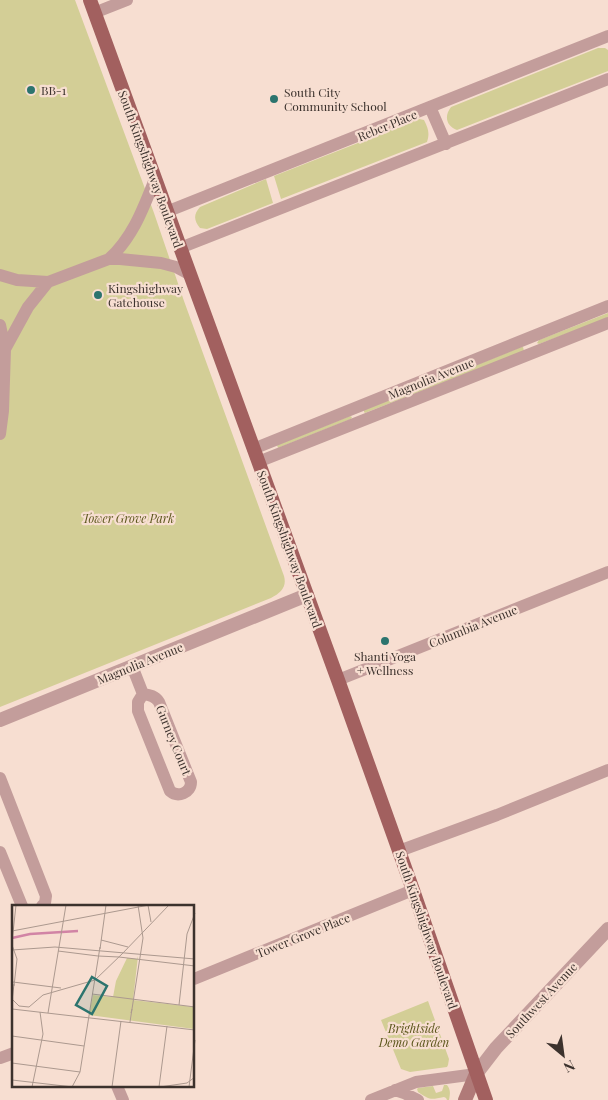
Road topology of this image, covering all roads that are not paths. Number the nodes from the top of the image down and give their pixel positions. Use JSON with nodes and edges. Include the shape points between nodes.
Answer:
{"nodes":[{"id":1,"x":127,"y":0,"type":"edge"},
{"id":2,"x":92,"y":7,"type":"edge"},
{"id":3,"x":608,"y":36,"type":"edge"},
{"id":4,"x":608,"y":79,"type":"edge"},
{"id":5,"x":430,"y":107,"type":"junction"},
{"id":6,"x":446,"y":144,"type":"junction"},
{"id":7,"x":155,"y":179,"type":"junction"},
{"id":8,"x":166,"y":212,"type":"junction"},
{"id":9,"x":180,"y":248,"type":"junction"},
{"id":10,"x":109,"y":259,"type":"junction"},
{"id":11,"x":189,"y":274,"type":"junction"},
{"id":12,"x":0,"y":275,"type":"edge"},
{"id":13,"x":48,"y":282,"type":"junction"},
{"id":14,"x":608,"y":306,"type":"edge"},
{"id":15,"x":608,"y":323,"type":"edge"},
{"id":16,"x":0,"y":324,"type":"edge"},
{"id":17,"x":528,"y":339,"type":"junction"},
{"id":18,"x":5,"y":349,"type":"junction"},
{"id":19,"x":533,"y":353,"type":"junction"},
{"id":20,"x":0,"y":434,"type":"edge"},
{"id":21,"x":255,"y":456,"type":"junction"},
{"id":22,"x":608,"y":572,"type":"edge"},
{"id":23,"x":307,"y":595,"type":"junction"},
{"id":24,"x":132,"y":666,"type":"junction"},
{"id":25,"x":338,"y":680,"type":"junction"},
{"id":26,"x":143,"y":694,"type":"junction"},
{"id":27,"x":0,"y":720,"type":"edge"},
{"id":28,"x":608,"y":770,"type":"edge"},
{"id":29,"x":0,"y":778,"type":"edge"},
{"id":30,"x":0,"y":852,"type":"edge"},
{"id":31,"x":399,"y":852,"type":"junction"},
{"id":32,"x":413,"y":890,"type":"junction"},
{"id":33,"x":22,"y":905,"type":"edge"},
{"id":34,"x":43,"y":905,"type":"edge"},
{"id":35,"x":608,"y":929,"type":"edge"},
{"id":36,"x":195,"y":980,"type":"edge"},
{"id":37,"x":12,"y":1054,"type":"edge"},
{"id":38,"x":0,"y":1058,"type":"edge"},
{"id":39,"x":476,"y":1074,"type":"junction"},
{"id":40,"x":118,"y":1088,"type":"edge"},
{"id":41,"x":395,"y":1090,"type":"junction"},
{"id":42,"x":122,"y":1100,"type":"edge"},
{"id":43,"x":371,"y":1100,"type":"edge"},
{"id":44,"x":418,"y":1100,"type":"edge"},
{"id":45,"x":465,"y":1100,"type":"edge"},
{"id":46,"x":486,"y":1100,"type":"edge"}],
"edges":[{"from":1,"to":2,"type":"street"},
{"from":2,"to":7,"type":"main road","name":"South Kingshighway Boulevard"},
{"from":3,"to":5,"type":"street","name":"Reber Place"},
{"from":4,"to":6,"type":"street"},
{"from":5,"to":6,"type":"street"},
{"from":5,"to":8,"type":"street","name":"Reber Place"},
{"from":6,"to":9,"type":"street"},
{"from":7,"to":8,"type":"main road","name":"South Kingshighway Boulevard"},
{"from":7,"to":10,"type":"street","via":[[130,236]]},
{"from":8,"to":9,"type":"main road","name":"South Kingshighway Boulevard"},
{"from":9,"to":11,"type":"main road","name":"South Kingshighway Boulevard"},
{"from":10,"to":11,"type":"street","via":[[161,263]]},
{"from":10,"to":13,"type":"street"},
{"from":11,"to":21,"type":"main road","name":"South Kingshighway Boulevard"},
{"from":12,"to":13,"type":"street"},
{"from":13,"to":18,"type":"street","via":[[28,306]]},
{"from":14,"to":17,"type":"street","name":"Magnolia Avenue"},
{"from":15,"to":19,"type":"street","name":"Magnolia Avenue"},
{"from":16,"to":18,"type":"street"},
{"from":17,"to":19,"type":"street"},
{"from":17,"to":21,"type":"street","name":"Magnolia Avenue"},
{"from":18,"to":20,"type":"street"},
{"from":19,"to":21,"type":"street","name":"Magnolia Avenue"},
{"from":21,"to":23,"type":"main road","name":"South Kingshighway Boulevard"},
{"from":22,"to":25,"type":"street","name":"Columbia Avenue"},
{"from":23,"to":24,"type":"street","name":"Magnolia Avenue"},
{"from":23,"to":25,"type":"main road","name":"South Kingshighway Boulevard"},
{"from":24,"to":26,"type":"street","name":"Gurney Court"},
{"from":24,"to":27,"type":"street","name":"Magnolia Avenue"},
{"from":25,"to":31,"type":"main road","name":"South Kingshighway Boulevard"},
{"from":26,"to":26,"type":"street","name":"Gurney Court","via":[[138,702],[138,711],[170,791],[182,794],[188,791],[191,782],[157,698]]},
{"from":28,"to":31,"type":"street"},
{"from":29,"to":34,"type":"street","via":[[46,896]]},
{"from":30,"to":33,"type":"street"},
{"from":31,"to":32,"type":"main road","name":"South Kingshighway Boulevard"},
{"from":32,"to":36,"type":"street","name":"Tower Grove Place"},
{"from":32,"to":39,"type":"main road","name":"South Kingshighway Boulevard"},
{"from":35,"to":39,"type":"street","name":"Southwest Avenue","via":[[496,1048]]},
{"from":37,"to":38,"type":"street"},
{"from":39,"to":41,"type":"street","via":[[416,1082]]},
{"from":39,"to":45,"type":"main road"},
{"from":39,"to":46,"type":"main road","name":"South Kingshighway Boulevard"},
{"from":40,"to":42,"type":"street"},
{"from":41,"to":43,"type":"street"},
{"from":41,"to":44,"type":"street"}]}
